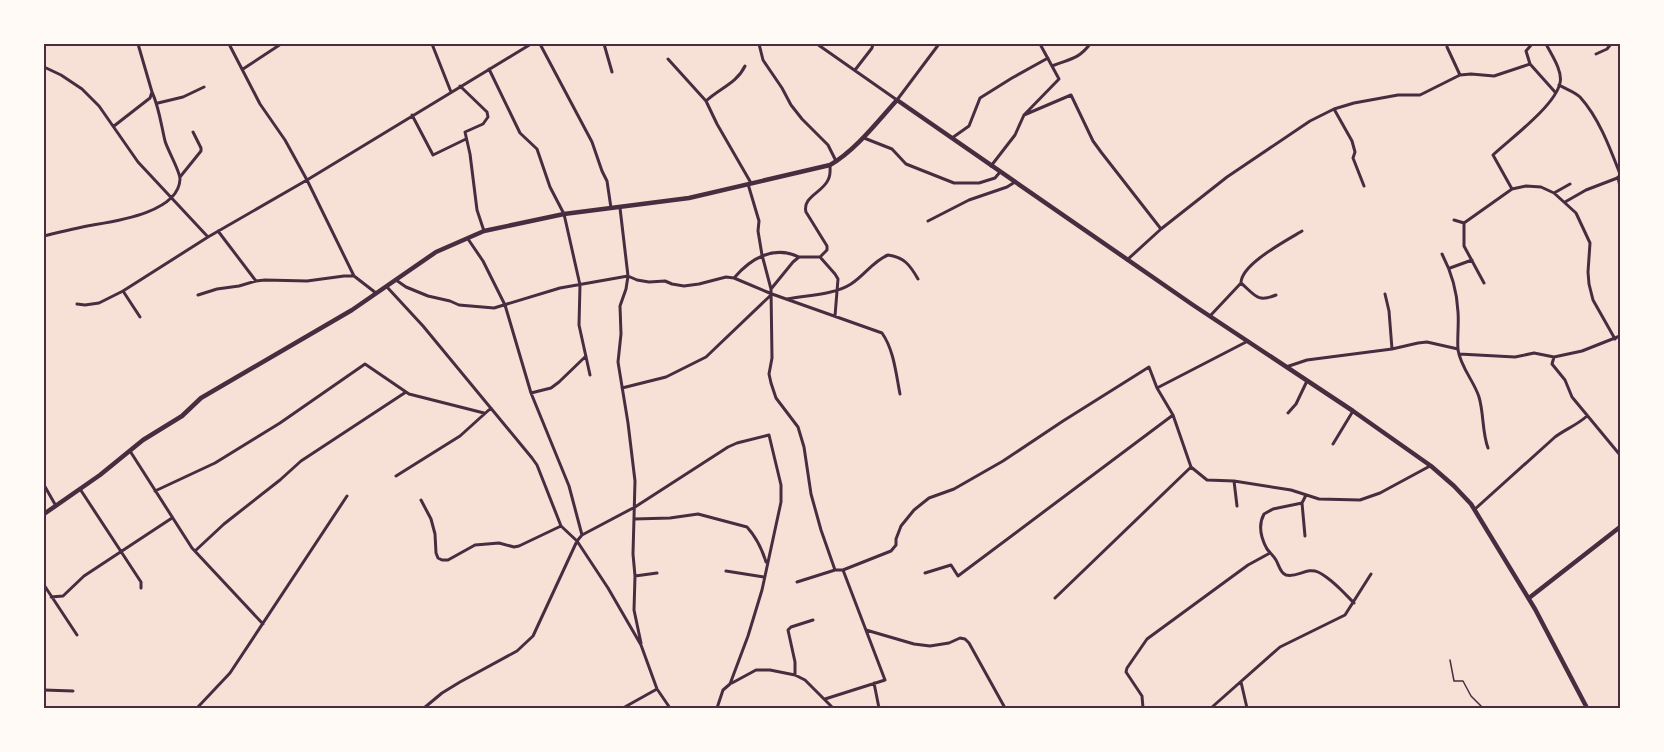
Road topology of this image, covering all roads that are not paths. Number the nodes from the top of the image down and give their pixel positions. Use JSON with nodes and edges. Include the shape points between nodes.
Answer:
{"nodes":[{"id":1,"x":138,"y":44,"type":"edge"},
{"id":2,"x":229,"y":44,"type":"edge"},
{"id":3,"x":281,"y":44,"type":"edge"},
{"id":4,"x":432,"y":44,"type":"edge"},
{"id":5,"x":531,"y":44,"type":"edge"},
{"id":6,"x":540,"y":44,"type":"edge"},
{"id":7,"x":604,"y":44,"type":"edge"},
{"id":8,"x":759,"y":44,"type":"edge"},
{"id":9,"x":817,"y":44,"type":"edge"},
{"id":10,"x":873,"y":44,"type":"edge"},
{"id":11,"x":939,"y":44,"type":"edge"},
{"id":12,"x":1040,"y":44,"type":"edge"},
{"id":13,"x":1090,"y":44,"type":"edge"},
{"id":14,"x":1532,"y":44,"type":"edge"},
{"id":15,"x":1546,"y":44,"type":"edge"},
{"id":16,"x":1611,"y":44,"type":"edge"},
{"id":17,"x":1447,"y":47,"type":"dead end"},
{"id":18,"x":1596,"y":54,"type":"dead end"},
{"id":19,"x":1048,"y":58,"type":"junction"},
{"id":20,"x":668,"y":59,"type":"dead end"},
{"id":21,"x":1530,"y":64,"type":"junction"},
{"id":22,"x":745,"y":66,"type":"dead end"},
{"id":23,"x":1052,"y":66,"type":"junction"},
{"id":24,"x":44,"y":67,"type":"edge"},
{"id":25,"x":243,"y":69,"type":"junction"},
{"id":26,"x":489,"y":69,"type":"junction"},
{"id":27,"x":855,"y":70,"type":"junction"},
{"id":28,"x":612,"y":72,"type":"dead end"},
{"id":29,"x":1460,"y":75,"type":"junction"},
{"id":30,"x":1559,"y":85,"type":"junction"},
{"id":31,"x":460,"y":86,"type":"junction"},
{"id":32,"x":204,"y":87,"type":"dead end"},
{"id":33,"x":152,"y":92,"type":"junction"},
{"id":34,"x":451,"y":92,"type":"junction"},
{"id":35,"x":1555,"y":92,"type":"junction"},
{"id":36,"x":897,"y":100,"type":"junction"},
{"id":37,"x":706,"y":101,"type":"junction"},
{"id":38,"x":157,"y":103,"type":"junction"},
{"id":39,"x":1334,"y":109,"type":"junction"},
{"id":40,"x":412,"y":115,"type":"junction"},
{"id":41,"x":1024,"y":115,"type":"junction"},
{"id":42,"x":114,"y":126,"type":"junction"},
{"id":43,"x":193,"y":132,"type":"dead end"},
{"id":44,"x":863,"y":137,"type":"junction"},
{"id":45,"x":951,"y":138,"type":"junction"},
{"id":46,"x":467,"y":139,"type":"junction"},
{"id":47,"x":836,"y":161,"type":"junction"},
{"id":48,"x":830,"y":165,"type":"junction"},
{"id":49,"x":991,"y":166,"type":"junction"},
{"id":50,"x":1000,"y":172,"type":"junction"},
{"id":51,"x":1620,"y":176,"type":"edge"},
{"id":52,"x":180,"y":177,"type":"junction"},
{"id":53,"x":307,"y":180,"type":"junction"},
{"id":54,"x":1015,"y":182,"type":"junction"},
{"id":55,"x":750,"y":183,"type":"junction"},
{"id":56,"x":1570,"y":184,"type":"dead end"},
{"id":57,"x":1364,"y":186,"type":"dead end"},
{"id":58,"x":1620,"y":187,"type":"edge"},
{"id":59,"x":1512,"y":189,"type":"junction"},
{"id":60,"x":1554,"y":193,"type":"junction"},
{"id":61,"x":171,"y":199,"type":"junction"},
{"id":62,"x":1565,"y":202,"type":"junction"},
{"id":63,"x":611,"y":208,"type":"junction"},
{"id":64,"x":620,"y":208,"type":"junction"},
{"id":65,"x":564,"y":214,"type":"junction"},
{"id":66,"x":928,"y":220,"type":"dead end"},
{"id":67,"x":1454,"y":220,"type":"dead end"},
{"id":68,"x":1464,"y":224,"type":"junction"},
{"id":69,"x":1161,"y":229,"type":"junction"},
{"id":70,"x":218,"y":231,"type":"junction"},
{"id":71,"x":484,"y":231,"type":"junction"},
{"id":72,"x":1302,"y":231,"type":"dead end"},
{"id":73,"x":44,"y":236,"type":"edge"},
{"id":74,"x":208,"y":237,"type":"junction"},
{"id":75,"x":467,"y":237,"type":"junction"},
{"id":76,"x":1442,"y":254,"type":"dead end"},
{"id":77,"x":762,"y":255,"type":"junction"},
{"id":78,"x":800,"y":257,"type":"junction"},
{"id":79,"x":820,"y":257,"type":"junction"},
{"id":80,"x":1127,"y":260,"type":"junction"},
{"id":81,"x":1472,"y":260,"type":"junction"},
{"id":82,"x":1450,"y":268,"type":"junction"},
{"id":83,"x":354,"y":276,"type":"junction"},
{"id":84,"x":628,"y":276,"type":"junction"},
{"id":85,"x":734,"y":278,"type":"junction"},
{"id":86,"x":395,"y":279,"type":"junction"},
{"id":87,"x":918,"y":279,"type":"dead end"},
{"id":88,"x":256,"y":281,"type":"junction"},
{"id":89,"x":1240,"y":283,"type":"junction"},
{"id":90,"x":1484,"y":283,"type":"dead end"},
{"id":91,"x":580,"y":285,"type":"junction"},
{"id":92,"x":387,"y":287,"type":"junction"},
{"id":93,"x":771,"y":289,"type":"junction"},
{"id":94,"x":123,"y":291,"type":"junction"},
{"id":95,"x":837,"y":291,"type":"junction"},
{"id":96,"x":376,"y":293,"type":"junction"},
{"id":97,"x":772,"y":294,"type":"junction"},
{"id":98,"x":1385,"y":294,"type":"dead end"},
{"id":99,"x":198,"y":295,"type":"dead end"},
{"id":100,"x":1276,"y":295,"type":"dead end"},
{"id":101,"x":787,"y":299,"type":"junction"},
{"id":102,"x":77,"y":304,"type":"dead end"},
{"id":103,"x":505,"y":306,"type":"junction"},
{"id":104,"x":835,"y":316,"type":"junction"},
{"id":105,"x":1210,"y":316,"type":"junction"},
{"id":106,"x":140,"y":317,"type":"dead end"},
{"id":107,"x":1620,"y":336,"type":"edge"},
{"id":108,"x":1615,"y":339,"type":"junction"},
{"id":109,"x":1248,"y":341,"type":"junction"},
{"id":110,"x":1392,"y":349,"type":"junction"},
{"id":111,"x":1458,"y":349,"type":"junction"},
{"id":112,"x":1459,"y":354,"type":"junction"},
{"id":113,"x":586,"y":356,"type":"junction"},
{"id":114,"x":1554,"y":357,"type":"junction"},
{"id":115,"x":1286,"y":367,"type":"junction"},
{"id":116,"x":590,"y":375,"type":"dead end"},
{"id":117,"x":1307,"y":381,"type":"junction"},
{"id":118,"x":622,"y":388,"type":"junction"},
{"id":119,"x":1157,"y":388,"type":"junction"},
{"id":120,"x":406,"y":392,"type":"junction"},
{"id":121,"x":531,"y":393,"type":"junction"},
{"id":122,"x":900,"y":394,"type":"dead end"},
{"id":123,"x":491,"y":408,"type":"junction"},
{"id":124,"x":1353,"y":411,"type":"junction"},
{"id":125,"x":484,"y":412,"type":"junction"},
{"id":126,"x":1288,"y":413,"type":"dead end"},
{"id":127,"x":1173,"y":415,"type":"junction"},
{"id":128,"x":1587,"y":416,"type":"junction"},
{"id":129,"x":1333,"y":444,"type":"dead end"},
{"id":130,"x":1488,"y":448,"type":"dead end"},
{"id":131,"x":130,"y":451,"type":"junction"},
{"id":132,"x":1620,"y":455,"type":"edge"},
{"id":133,"x":1431,"y":466,"type":"junction"},
{"id":134,"x":1191,"y":467,"type":"junction"},
{"id":135,"x":396,"y":476,"type":"dead end"},
{"id":136,"x":1234,"y":481,"type":"junction"},
{"id":137,"x":44,"y":485,"type":"edge"},
{"id":138,"x":80,"y":489,"type":"junction"},
{"id":139,"x":155,"y":491,"type":"junction"},
{"id":140,"x":1306,"y":495,"type":"junction"},
{"id":141,"x":347,"y":496,"type":"dead end"},
{"id":142,"x":421,"y":500,"type":"dead end"},
{"id":143,"x":1302,"y":503,"type":"junction"},
{"id":144,"x":56,"y":506,"type":"junction"},
{"id":145,"x":1237,"y":506,"type":"dead end"},
{"id":146,"x":635,"y":507,"type":"junction"},
{"id":147,"x":1474,"y":509,"type":"junction"},
{"id":148,"x":44,"y":514,"type":"edge"},
{"id":149,"x":172,"y":518,"type":"junction"},
{"id":150,"x":634,"y":519,"type":"junction"},
{"id":151,"x":561,"y":526,"type":"junction"},
{"id":152,"x":1620,"y":527,"type":"edge"},
{"id":153,"x":582,"y":535,"type":"junction"},
{"id":154,"x":1305,"y":536,"type":"dead end"},
{"id":155,"x":578,"y":541,"type":"junction"},
{"id":156,"x":195,"y":551,"type":"junction"},
{"id":157,"x":122,"y":552,"type":"junction"},
{"id":158,"x":1270,"y":553,"type":"junction"},
{"id":159,"x":767,"y":564,"type":"junction"},
{"id":160,"x":835,"y":570,"type":"junction"},
{"id":161,"x":843,"y":570,"type":"junction"},
{"id":162,"x":726,"y":571,"type":"dead end"},
{"id":163,"x":657,"y":573,"type":"dead end"},
{"id":164,"x":926,"y":573,"type":"dead end"},
{"id":165,"x":1371,"y":574,"type":"dead end"},
{"id":166,"x":635,"y":576,"type":"junction"},
{"id":167,"x":764,"y":577,"type":"junction"},
{"id":168,"x":797,"y":582,"type":"dead end"},
{"id":169,"x":44,"y":585,"type":"edge"},
{"id":170,"x":141,"y":588,"type":"dead end"},
{"id":171,"x":51,"y":597,"type":"junction"},
{"id":172,"x":1055,"y":598,"type":"dead end"},
{"id":173,"x":1529,"y":598,"type":"junction"},
{"id":174,"x":1354,"y":603,"type":"junction"},
{"id":175,"x":813,"y":620,"type":"dead end"},
{"id":176,"x":263,"y":624,"type":"junction"},
{"id":177,"x":866,"y":630,"type":"junction"},
{"id":178,"x":77,"y":635,"type":"dead end"},
{"id":179,"x":641,"y":645,"type":"junction"},
{"id":180,"x":1450,"y":660,"type":"dead end"},
{"id":181,"x":795,"y":675,"type":"junction"},
{"id":182,"x":1241,"y":682,"type":"junction"},
{"id":183,"x":874,"y":683,"type":"junction"},
{"id":184,"x":730,"y":684,"type":"junction"},
{"id":185,"x":657,"y":689,"type":"junction"},
{"id":186,"x":44,"y":690,"type":"edge"},
{"id":187,"x":73,"y":690,"type":"dead end"},
{"id":188,"x":825,"y":699,"type":"junction"},
{"id":189,"x":197,"y":708,"type":"edge"},
{"id":190,"x":424,"y":708,"type":"edge"},
{"id":191,"x":623,"y":708,"type":"edge"},
{"id":192,"x":670,"y":708,"type":"edge"},
{"id":193,"x":717,"y":708,"type":"edge"},
{"id":194,"x":833,"y":708,"type":"edge"},
{"id":195,"x":879,"y":708,"type":"edge"},
{"id":196,"x":1005,"y":708,"type":"edge"},
{"id":197,"x":1143,"y":708,"type":"edge"},
{"id":198,"x":1211,"y":708,"type":"edge"},
{"id":199,"x":1247,"y":708,"type":"edge"},
{"id":200,"x":1482,"y":708,"type":"edge"},
{"id":201,"x":1587,"y":708,"type":"edge"}],
"edges":[{"from":1,"to":33,"type":"street"},
{"from":2,"to":25,"type":"street"},
{"from":3,"to":25,"type":"street"},
{"from":4,"to":34,"type":"street"},
{"from":5,"to":26,"type":"street"},
{"from":6,"to":63,"type":"street","via":[[592,142],[608,181]]},
{"from":7,"to":28,"type":"street"},
{"from":8,"to":47,"type":"street","via":[[763,60],[791,105],[828,145]]},
{"from":9,"to":27,"type":"street"},
{"from":10,"to":27,"type":"street"},
{"from":11,"to":36,"type":"street"},
{"from":12,"to":19,"type":"street"},
{"from":13,"to":23,"type":"street","via":[[1070,61]]},
{"from":14,"to":21,"type":"street","via":[[1526,51]]},
{"from":15,"to":30,"type":"street","via":[[1559,71]]},
{"from":16,"to":18,"type":"street"},
{"from":17,"to":29,"type":"street"},
{"from":19,"to":23,"type":"street"},
{"from":19,"to":45,"type":"street","via":[[980,98],[969,126]]},
{"from":20,"to":37,"type":"street"},
{"from":21,"to":29,"type":"street","via":[[1494,76]]},
{"from":21,"to":35,"type":"street"},
{"from":22,"to":37,"type":"street","via":[[738,77]]},
{"from":23,"to":41,"type":"street","via":[[1058,82]]},
{"from":24,"to":42,"type":"street","via":[[82,89]]},
{"from":25,"to":53,"type":"street"},
{"from":26,"to":31,"type":"street"},
{"from":26,"to":65,"type":"street","via":[[520,133],[537,149]]},
{"from":27,"to":36,"type":"street"},
{"from":29,"to":39,"type":"street","via":[[1420,95],[1398,95]]},
{"from":30,"to":35,"type":"street"},
{"from":30,"to":51,"type":"street","via":[[1589,107]]},
{"from":31,"to":34,"type":"street"},
{"from":31,"to":46,"type":"street","via":[[488,117],[483,124],[465,132]]},
{"from":32,"to":38,"type":"street"},
{"from":33,"to":38,"type":"street"},
{"from":33,"to":42,"type":"street","via":[[150,98]]},
{"from":34,"to":40,"type":"street"},
{"from":35,"to":59,"type":"street","via":[[1547,106],[1492,155]]},
{"from":36,"to":44,"type":"street"},
{"from":36,"to":45,"type":"street"},
{"from":37,"to":55,"type":"street"},
{"from":38,"to":52,"type":"street","via":[[166,144]]},
{"from":39,"to":57,"type":"street","via":[[1352,141],[1353,158]]},
{"from":39,"to":69,"type":"street","via":[[1227,177]]},
{"from":40,"to":46,"type":"street","via":[[433,155]]},
{"from":40,"to":53,"type":"street"},
{"from":41,"to":49,"type":"street","via":[[1015,135]]},
{"from":41,"to":69,"type":"street","via":[[1071,95],[1101,152]]},
{"from":42,"to":61,"type":"street","via":[[138,162]]},
{"from":43,"to":52,"type":"street","via":[[201,151]]},
{"from":44,"to":47,"type":"street"},
{"from":44,"to":50,"type":"street","via":[[892,149],[906,164],[954,183],[979,183]]},
{"from":45,"to":49,"type":"street"},
{"from":46,"to":71,"type":"street","via":[[477,210]]},
{"from":47,"to":48,"type":"street"},
{"from":48,"to":55,"type":"street"},
{"from":48,"to":79,"type":"street","via":[[830,177],[805,207],[827,246]]},
{"from":49,"to":50,"type":"street"},
{"from":50,"to":54,"type":"street"},
{"from":51,"to":58,"type":"street"},
{"from":51,"to":62,"type":"street"},
{"from":52,"to":61,"type":"street"},
{"from":53,"to":70,"type":"street"},
{"from":53,"to":83,"type":"street"},
{"from":54,"to":66,"type":"street"},
{"from":54,"to":80,"type":"street"},
{"from":55,"to":64,"type":"street","via":[[688,198]]},
{"from":55,"to":77,"type":"street"},
{"from":56,"to":60,"type":"street"},
{"from":59,"to":60,"type":"street","via":[[1541,187]]},
{"from":59,"to":68,"type":"street"},
{"from":60,"to":62,"type":"street"},
{"from":61,"to":73,"type":"street","via":[[129,219]]},
{"from":61,"to":74,"type":"street"},
{"from":62,"to":108,"type":"street","via":[[1576,213],[1590,243],[1588,272],[1593,300]]},
{"from":63,"to":64,"type":"street"},
{"from":63,"to":65,"type":"street"},
{"from":64,"to":84,"type":"street"},
{"from":65,"to":71,"type":"street"},
{"from":65,"to":91,"type":"street"},
{"from":67,"to":68,"type":"street"},
{"from":68,"to":81,"type":"street","via":[[1464,246]]},
{"from":69,"to":80,"type":"street"},
{"from":70,"to":74,"type":"street"},
{"from":70,"to":88,"type":"street"},
{"from":71,"to":75,"type":"street"},
{"from":72,"to":89,"type":"street","via":[[1261,258],[1247,270]]},
{"from":74,"to":94,"type":"street"},
{"from":75,"to":86,"type":"street"},
{"from":75,"to":103,"type":"street"},
{"from":76,"to":82,"type":"street"},
{"from":77,"to":78,"type":"street","via":[[780,252]]},
{"from":77,"to":85,"type":"street"},
{"from":77,"to":93,"type":"street"},
{"from":78,"to":79,"type":"street"},
{"from":78,"to":93,"type":"street"},
{"from":79,"to":95,"type":"street","via":[[836,274]]},
{"from":80,"to":105,"type":"street"},
{"from":81,"to":82,"type":"street"},
{"from":81,"to":90,"type":"street"},
{"from":82,"to":111,"type":"street","via":[[1456,290]]},
{"from":83,"to":88,"type":"street","via":[[301,282]]},
{"from":83,"to":96,"type":"street"},
{"from":84,"to":85,"type":"street","via":[[684,286]]},
{"from":84,"to":91,"type":"street"},
{"from":84,"to":118,"type":"street","via":[[620,306],[618,362]]},
{"from":85,"to":97,"type":"street"},
{"from":86,"to":92,"type":"street"},
{"from":86,"to":103,"type":"street","via":[[428,296],[459,305]]},
{"from":87,"to":95,"type":"street","via":[[904,259],[888,255]]},
{"from":88,"to":99,"type":"street"},
{"from":89,"to":100,"type":"street","via":[[1259,299]]},
{"from":89,"to":105,"type":"street"},
{"from":91,"to":103,"type":"street"},
{"from":91,"to":113,"type":"street","via":[[579,325]]},
{"from":92,"to":96,"type":"street"},
{"from":92,"to":123,"type":"street"},
{"from":93,"to":97,"type":"street"},
{"from":94,"to":102,"type":"street","via":[[99,303]]},
{"from":94,"to":106,"type":"street"},
{"from":95,"to":101,"type":"street"},
{"from":95,"to":104,"type":"street"},
{"from":96,"to":131,"type":"street","via":[[201,398],[182,416]]},
{"from":97,"to":101,"type":"street"},
{"from":97,"to":118,"type":"street","via":[[706,357],[666,377]]},
{"from":97,"to":160,"type":"street","via":[[771,383],[776,398],[798,427],[811,494]]},
{"from":98,"to":110,"type":"street"},
{"from":101,"to":104,"type":"street"},
{"from":103,"to":121,"type":"street"},
{"from":104,"to":122,"type":"street","via":[[882,333],[891,352]]},
{"from":105,"to":109,"type":"street"},
{"from":107,"to":108,"type":"street"},
{"from":108,"to":114,"type":"street"},
{"from":109,"to":115,"type":"street"},
{"from":109,"to":119,"type":"street"},
{"from":110,"to":111,"type":"street","via":[[1428,342]]},
{"from":110,"to":115,"type":"street","via":[[1307,360]]},
{"from":111,"to":112,"type":"street"},
{"from":112,"to":114,"type":"street","via":[[1515,357],[1534,353]]},
{"from":112,"to":130,"type":"street","via":[[1479,398]]},
{"from":113,"to":116,"type":"street"},
{"from":113,"to":121,"type":"street","via":[[551,388]]},
{"from":114,"to":128,"type":"street","via":[[1552,364]]},
{"from":115,"to":117,"type":"street"},
{"from":117,"to":124,"type":"street"},
{"from":117,"to":126,"type":"street"},
{"from":118,"to":146,"type":"street"},
{"from":119,"to":127,"type":"street"},
{"from":119,"to":161,"type":"street","via":[[1149,367],[1003,461],[954,489],[929,498],[901,526],[891,551]]},
{"from":120,"to":125,"type":"street"},
{"from":120,"to":139,"type":"street","via":[[365,364],[215,463]]},
{"from":120,"to":156,"type":"street","via":[[301,461]]},
{"from":121,"to":153,"type":"street","via":[[569,486]]},
{"from":123,"to":125,"type":"street"},
{"from":123,"to":151,"type":"street","via":[[537,465]]},
{"from":124,"to":129,"type":"street"},
{"from":124,"to":133,"type":"street"},
{"from":125,"to":135,"type":"street","via":[[460,436]]},
{"from":127,"to":134,"type":"street"},
{"from":127,"to":164,"type":"street","via":[[958,576],[951,565]]},
{"from":128,"to":132,"type":"street"},
{"from":128,"to":147,"type":"street","via":[[1555,437]]},
{"from":131,"to":138,"type":"street"},
{"from":131,"to":139,"type":"street"},
{"from":133,"to":140,"type":"street","via":[[1360,500]]},
{"from":133,"to":147,"type":"street"},
{"from":134,"to":136,"type":"street","via":[[1207,480]]},
{"from":134,"to":172,"type":"street"},
{"from":136,"to":140,"type":"street"},
{"from":136,"to":145,"type":"street"},
{"from":137,"to":144,"type":"street"},
{"from":138,"to":144,"type":"street"},
{"from":138,"to":157,"type":"street"},
{"from":139,"to":149,"type":"street"},
{"from":140,"to":143,"type":"street"},
{"from":141,"to":176,"type":"street"},
{"from":142,"to":151,"type":"street","via":[[431,519],[436,553],[442,560],[475,545],[519,546]]},
{"from":143,"to":154,"type":"street"},
{"from":143,"to":158,"type":"street","via":[[1264,514],[1260,526]]},
{"from":144,"to":148,"type":"street"},
{"from":146,"to":150,"type":"street"},
{"from":146,"to":153,"type":"street"},
{"from":146,"to":159,"type":"street","via":[[737,442],[769,435],[782,493]]},
{"from":147,"to":173,"type":"street"},
{"from":149,"to":156,"type":"street"},
{"from":149,"to":157,"type":"street"},
{"from":150,"to":159,"type":"street","via":[[698,514],[747,527]]},
{"from":150,"to":166,"type":"street"},
{"from":151,"to":155,"type":"street"},
{"from":152,"to":173,"type":"street"},
{"from":153,"to":155,"type":"street"},
{"from":155,"to":179,"type":"street"},
{"from":155,"to":190,"type":"street","via":[[533,636],[517,651],[442,693]]},
{"from":156,"to":176,"type":"street"},
{"from":157,"to":170,"type":"street"},
{"from":157,"to":171,"type":"street","via":[[84,576],[63,596]]},
{"from":158,"to":174,"type":"street","via":[[1285,574],[1316,571]]},
{"from":158,"to":197,"type":"street","via":[[1147,639],[1126,672],[1142,696]]},
{"from":159,"to":167,"type":"street"},
{"from":160,"to":161,"type":"street"},
{"from":160,"to":168,"type":"street"},
{"from":161,"to":177,"type":"street"},
{"from":162,"to":167,"type":"street"},
{"from":163,"to":166,"type":"street"},
{"from":165,"to":174,"type":"street"},
{"from":166,"to":179,"type":"street","via":[[634,610]]},
{"from":167,"to":184,"type":"street"},
{"from":169,"to":171,"type":"street"},
{"from":171,"to":178,"type":"street"},
{"from":173,"to":201,"type":"street"},
{"from":174,"to":182,"type":"street","via":[[1346,615],[1280,647]]},
{"from":175,"to":181,"type":"street","via":[[788,630]]},
{"from":176,"to":189,"type":"street","via":[[230,673]]},
{"from":177,"to":183,"type":"street","via":[[885,680]]},
{"from":177,"to":196,"type":"street","via":[[914,644],[965,639]]},
{"from":179,"to":185,"type":"street"},
{"from":180,"to":200,"type":"lane","via":[[1454,681],[1463,681]]},
{"from":181,"to":184,"type":"street","via":[[756,670]]},
{"from":181,"to":188,"type":"street"},
{"from":182,"to":198,"type":"street"},
{"from":182,"to":199,"type":"street"},
{"from":183,"to":188,"type":"street"},
{"from":183,"to":195,"type":"street"},
{"from":184,"to":193,"type":"street","via":[[723,690]]},
{"from":185,"to":191,"type":"street"},
{"from":185,"to":192,"type":"street"},
{"from":186,"to":187,"type":"street"},
{"from":188,"to":194,"type":"street"}]}
